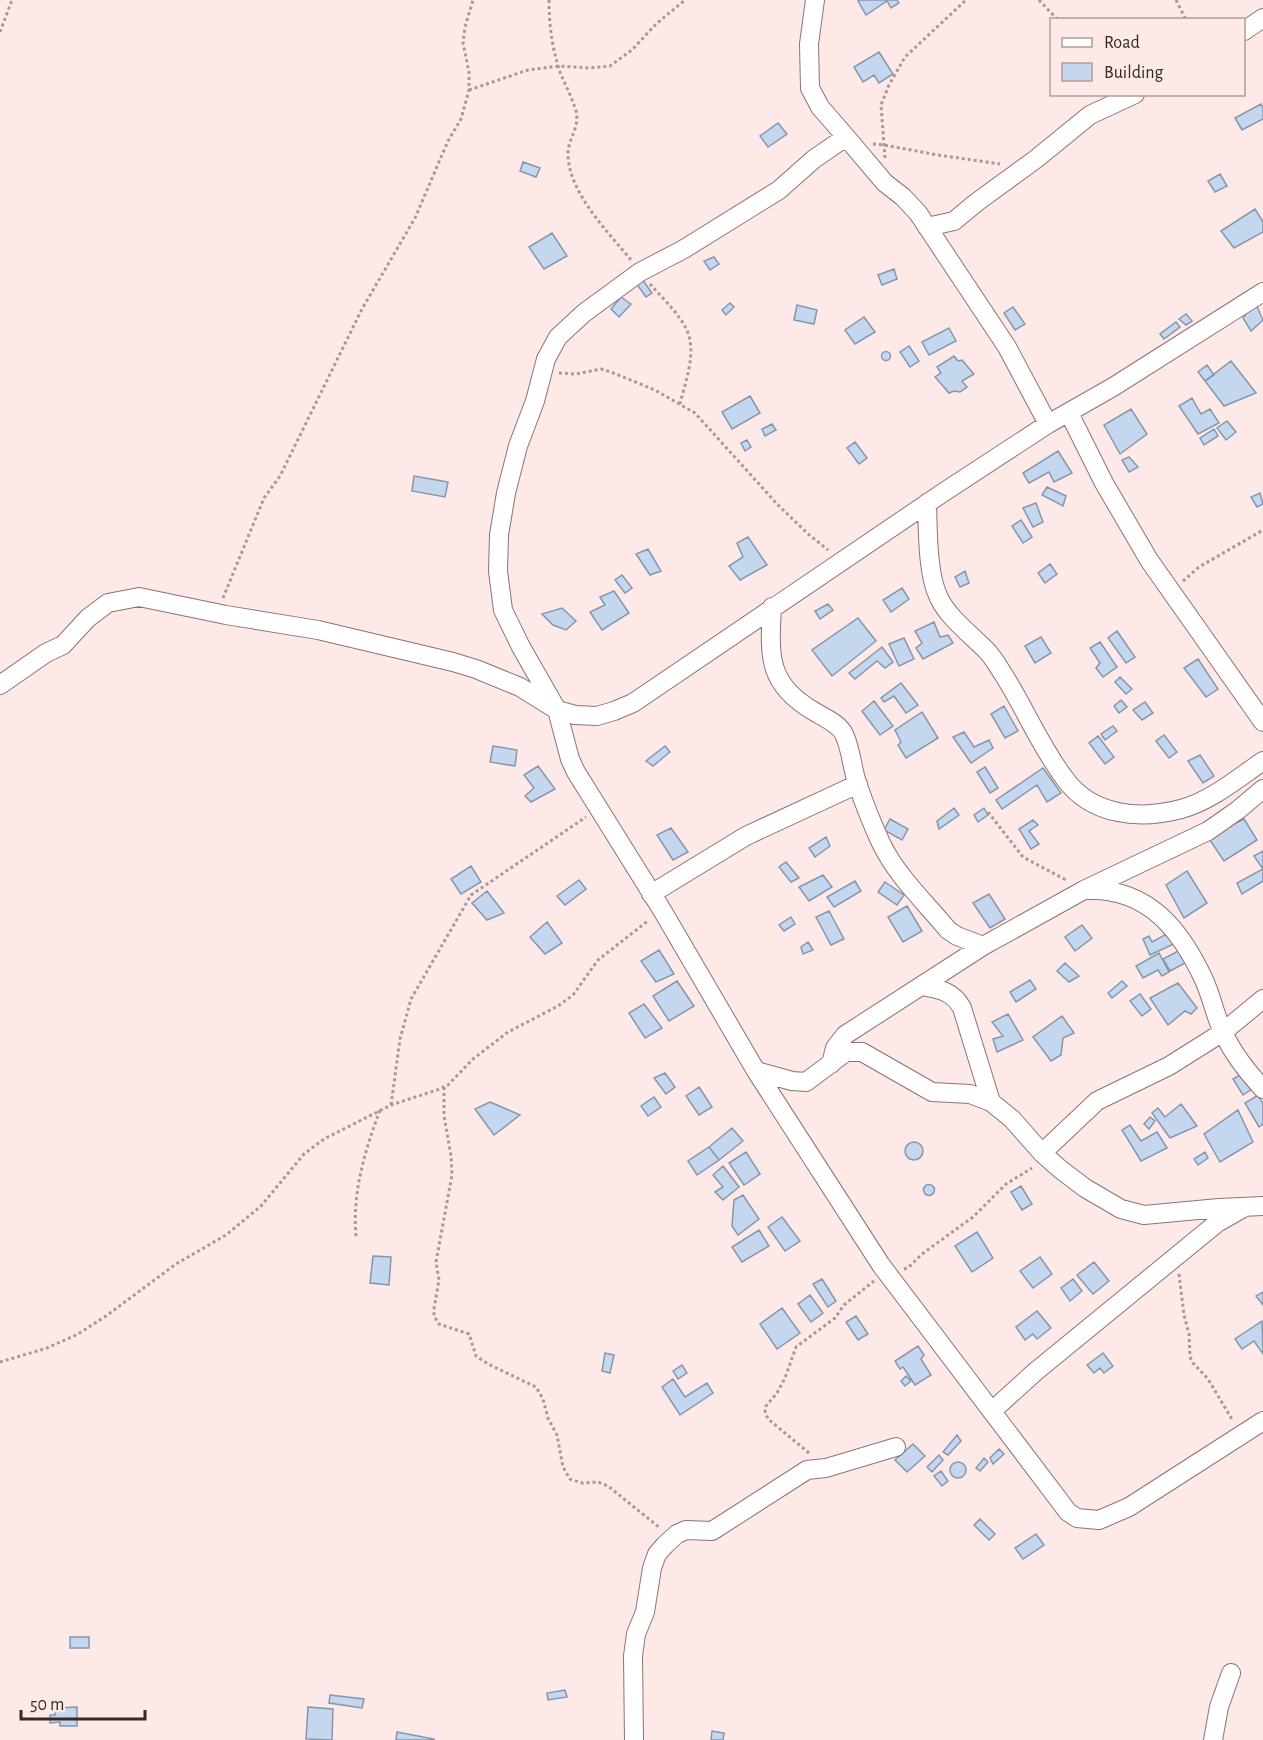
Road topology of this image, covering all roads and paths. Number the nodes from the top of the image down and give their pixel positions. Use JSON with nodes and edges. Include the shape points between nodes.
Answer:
{"nodes":[{"id":1,"x":12,"y":0,"type":"edge"},
{"id":2,"x":473,"y":0,"type":"edge"},
{"id":3,"x":549,"y":0,"type":"edge"},
{"id":4,"x":685,"y":0,"type":"edge"},
{"id":5,"x":815,"y":0,"type":"edge"},
{"id":6,"x":966,"y":0,"type":"edge"},
{"id":7,"x":1039,"y":0,"type":"edge"},
{"id":8,"x":1176,"y":0,"type":"edge"},
{"id":9,"x":1056,"y":18,"type":"edge"},
{"id":10,"x":1185,"y":18,"type":"edge"},
{"id":11,"x":1263,"y":18,"type":"edge"},
{"id":12,"x":1245,"y":30,"type":"edge"},
{"id":13,"x":0,"y":32,"type":"edge"},
{"id":14,"x":559,"y":66,"type":"junction"},
{"id":15,"x":470,"y":90,"type":"junction"},
{"id":16,"x":1131,"y":96,"type":"edge"},
{"id":17,"x":849,"y":141,"type":"junction"},
{"id":18,"x":884,"y":144,"type":"junction"},
{"id":19,"x":1029,"y":165,"type":"junction"},
{"id":20,"x":927,"y":227,"type":"junction"},
{"id":21,"x":640,"y":272,"type":"junction"},
{"id":22,"x":1263,"y":292,"type":"edge"},
{"id":23,"x":542,"y":372,"type":"junction"},
{"id":24,"x":680,"y":404,"type":"junction"},
{"id":25,"x":1069,"y":413,"type":"junction"},
{"id":26,"x":1048,"y":424,"type":"junction"},
{"id":27,"x":927,"y":503,"type":"junction"},
{"id":28,"x":1263,"y":530,"type":"edge"},
{"id":29,"x":841,"y":561,"type":"junction"},
{"id":30,"x":1170,"y":591,"type":"junction"},
{"id":31,"x":772,"y":607,"type":"junction"},
{"id":32,"x":217,"y":613,"type":"junction"},
{"id":33,"x":0,"y":685,"type":"edge"},
{"id":34,"x":556,"y":710,"type":"junction"},
{"id":35,"x":1263,"y":722,"type":"edge"},
{"id":36,"x":1263,"y":761,"type":"edge"},
{"id":37,"x":858,"y":784,"type":"junction"},
{"id":38,"x":1263,"y":789,"type":"edge"},
{"id":39,"x":597,"y":809,"type":"junction"},
{"id":40,"x":988,"y":812,"type":"dead end"},
{"id":41,"x":1084,"y":890,"type":"junction"},
{"id":42,"x":651,"y":894,"type":"junction"},
{"id":43,"x":662,"y":910,"type":"junction"},
{"id":44,"x":983,"y":946,"type":"junction"},
{"id":45,"x":921,"y":986,"type":"junction"},
{"id":46,"x":1263,"y":999,"type":"edge"},
{"id":47,"x":1222,"y":1032,"type":"junction"},
{"id":48,"x":831,"y":1064,"type":"junction"},
{"id":49,"x":756,"y":1071,"type":"junction"},
{"id":50,"x":444,"y":1087,"type":"junction"},
{"id":51,"x":1263,"y":1089,"type":"edge"},
{"id":52,"x":991,"y":1102,"type":"junction"},
{"id":53,"x":391,"y":1105,"type":"junction"},
{"id":54,"x":380,"y":1110,"type":"junction"},
{"id":55,"x":1045,"y":1155,"type":"junction"},
{"id":56,"x":1254,"y":1207,"type":"edge"},
{"id":57,"x":356,"y":1236,"type":"dead end"},
{"id":58,"x":1178,"y":1256,"type":"junction"},
{"id":59,"x":886,"y":1272,"type":"junction"},
{"id":60,"x":0,"y":1362,"type":"edge"},
{"id":61,"x":992,"y":1411,"type":"junction"},
{"id":62,"x":1263,"y":1421,"type":"edge"},
{"id":63,"x":1242,"y":1435,"type":"junction"},
{"id":64,"x":896,"y":1448,"type":"dead end"},
{"id":65,"x":826,"y":1468,"type":"junction"},
{"id":66,"x":672,"y":1538,"type":"junction"},
{"id":67,"x":1230,"y":1673,"type":"dead end"},
{"id":68,"x":634,"y":1740,"type":"edge"},
{"id":69,"x":1213,"y":1740,"type":"edge"}],
"edges":[{"from":1,"to":13,"type":"path"},
{"from":2,"to":15,"type":"path","via":[[463,43]]},
{"from":3,"to":14,"type":"path","via":[[549,31]]},
{"from":4,"to":14,"type":"path","via":[[610,66]]},
{"from":5,"to":17,"type":"street","via":[[809,44],[810,88],[820,107]]},
{"from":6,"to":18,"type":"path","via":[[905,57],[889,85],[881,105]]},
{"from":7,"to":9,"type":"path"},
{"from":8,"to":10,"type":"path"},
{"from":11,"to":12,"type":"street"},
{"from":14,"to":15,"type":"path","via":[[519,73]]},
{"from":14,"to":21,"type":"path","via":[[578,123],[569,142],[570,171],[584,200]]},
{"from":15,"to":32,"type":"path","via":[[461,119],[415,218],[362,309],[280,476],[264,498]]},
{"from":16,"to":19,"type":"street","via":[[1090,115]]},
{"from":17,"to":18,"type":"path"},
{"from":17,"to":20,"type":"street"},
{"from":17,"to":21,"type":"street","via":[[814,159],[779,190]]},
{"from":18,"to":19,"type":"path","via":[[938,156]]},
{"from":19,"to":20,"type":"street","via":[[954,221]]},
{"from":20,"to":26,"type":"street","via":[[1007,347]]},
{"from":21,"to":23,"type":"street","via":[[558,337]]},
{"from":21,"to":24,"type":"path","via":[[688,333],[690,358]]},
{"from":22,"to":25,"type":"street"},
{"from":23,"to":24,"type":"path","via":[[576,374],[601,369]]},
{"from":23,"to":34,"type":"street","via":[[506,493],[498,571],[502,610]]},
{"from":24,"to":29,"type":"path","via":[[695,413],[777,504]]},
{"from":25,"to":26,"type":"street"},
{"from":25,"to":30,"type":"street","via":[[1121,513]]},
{"from":26,"to":27,"type":"street"},
{"from":27,"to":29,"type":"street"},
{"from":27,"to":36,"type":"street","via":[[932,575],[939,597],[963,628],[987,650],[1042,744],[1078,792],[1095,805],[1115,812],[1142,814],[1181,809]]},
{"from":28,"to":30,"type":"path","via":[[1198,567]]},
{"from":29,"to":31,"type":"street"},
{"from":30,"to":35,"type":"street"},
{"from":31,"to":34,"type":"street","via":[[633,703],[597,716]]},
{"from":31,"to":37,"type":"street","via":[[771,651],[782,686],[797,702],[843,733]]},
{"from":32,"to":33,"type":"street","via":[[139,597],[108,603],[63,645]]},
{"from":32,"to":34,"type":"street","via":[[318,630],[453,662],[520,687]]},
{"from":34,"to":39,"type":"street","via":[[570,759]]},
{"from":37,"to":42,"type":"street","via":[[746,836]]},
{"from":37,"to":44,"type":"street","via":[[881,842],[900,873],[948,930]]},
{"from":38,"to":41,"type":"street","via":[[1208,831]]},
{"from":39,"to":42,"type":"street"},
{"from":39,"to":53,"type":"path","via":[[471,895],[411,999],[400,1039]]},
{"from":40,"to":41,"type":"path","via":[[1023,857]]},
{"from":41,"to":44,"type":"street"},
{"from":41,"to":47,"type":"street","via":[[1105,889],[1129,895],[1149,905],[1169,925],[1204,980]]},
{"from":42,"to":43,"type":"street"},
{"from":43,"to":49,"type":"street"},
{"from":43,"to":50,"type":"path","via":[[598,960],[573,995],[508,1032]]},
{"from":44,"to":45,"type":"street"},
{"from":45,"to":48,"type":"street","via":[[841,1039]]},
{"from":45,"to":52,"type":"street","via":[[943,990],[958,999]]},
{"from":46,"to":47,"type":"street"},
{"from":47,"to":51,"type":"street","via":[[1239,1062]]},
{"from":47,"to":55,"type":"street","via":[[1169,1066],[1097,1101]]},
{"from":48,"to":49,"type":"street","via":[[812,1080],[801,1083]]},
{"from":48,"to":52,"type":"street","via":[[846,1052],[862,1052],[932,1092],[970,1094]]},
{"from":49,"to":59,"type":"street"},
{"from":50,"to":53,"type":"path"},
{"from":50,"to":66,"type":"path","via":[[452,1175],[436,1262],[439,1280],[434,1316],[439,1324],[470,1334],[476,1356],[536,1387],[557,1435],[563,1467],[570,1479],[608,1486]]},
{"from":52,"to":55,"type":"street"},
{"from":53,"to":54,"type":"path"},
{"from":54,"to":57,"type":"path","via":[[360,1176],[354,1216]]},
{"from":54,"to":60,"type":"path","via":[[313,1146],[247,1219],[176,1264],[106,1316],[47,1348]]},
{"from":55,"to":56,"type":"street","via":[[1085,1188],[1136,1214]]},
{"from":55,"to":59,"type":"path","via":[[908,1268]]},
{"from":56,"to":58,"type":"street","via":[[1217,1224]]},
{"from":58,"to":61,"type":"street"},
{"from":58,"to":63,"type":"path","via":[[1190,1357]]},
{"from":59,"to":61,"type":"street"},
{"from":59,"to":65,"type":"path","via":[[796,1347],[785,1378],[766,1406],[768,1419]]},
{"from":61,"to":63,"type":"street","via":[[1068,1512],[1087,1520],[1099,1520],[1129,1507]]},
{"from":62,"to":63,"type":"street"},
{"from":64,"to":65,"type":"street"},
{"from":65,"to":66,"type":"street","via":[[807,1470],[712,1531],[686,1530]]},
{"from":66,"to":68,"type":"street","via":[[657,1554],[645,1612],[636,1634]]},
{"from":67,"to":69,"type":"street"}]}
